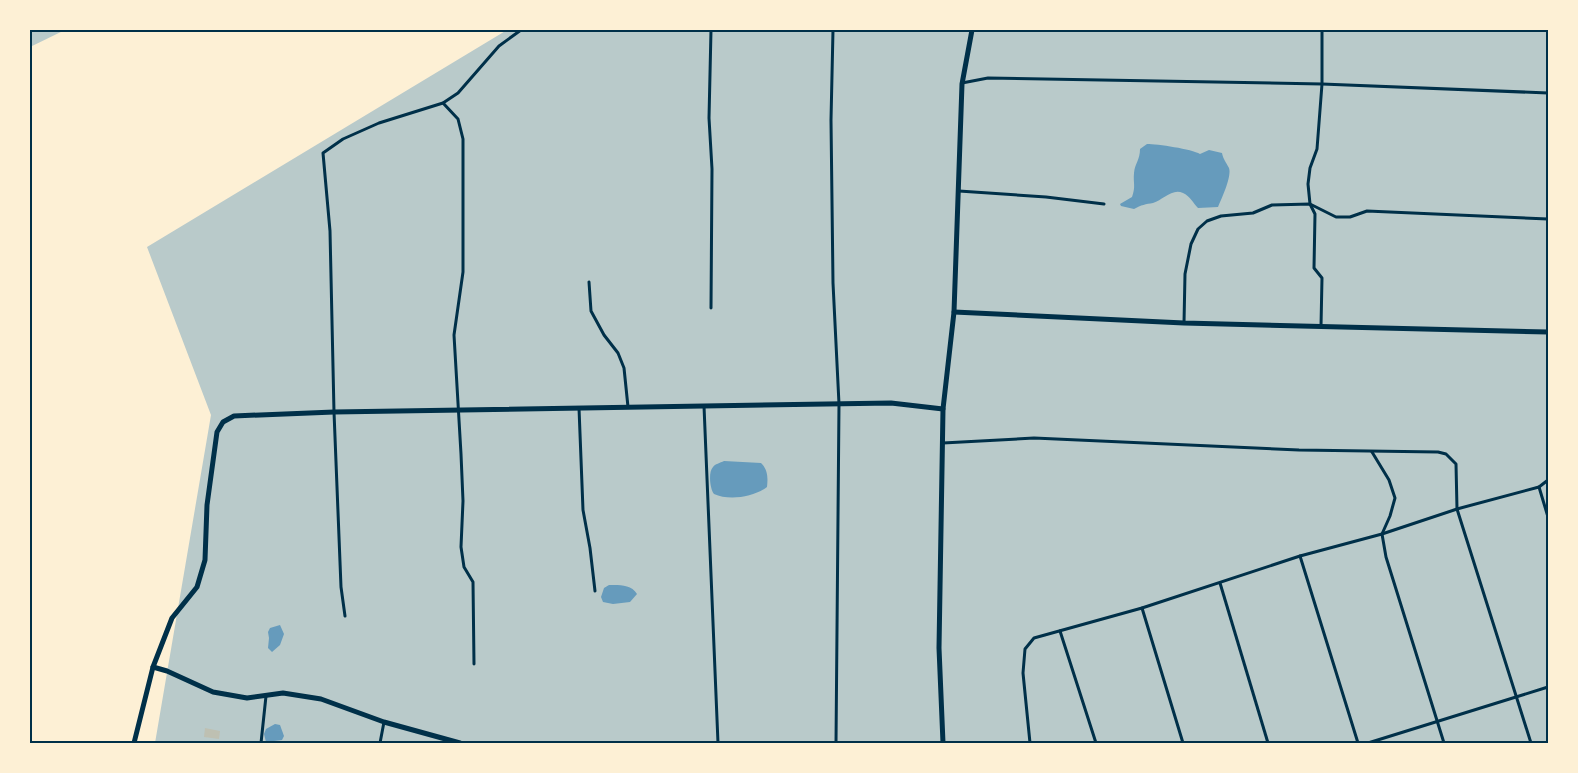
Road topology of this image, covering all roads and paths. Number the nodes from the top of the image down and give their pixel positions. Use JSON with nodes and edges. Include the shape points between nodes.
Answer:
{"nodes":[{"id":1,"x":521,"y":30,"type":"edge"},
{"id":2,"x":711,"y":30,"type":"edge"},
{"id":3,"x":834,"y":30,"type":"edge"},
{"id":4,"x":972,"y":30,"type":"edge"},
{"id":5,"x":1322,"y":30,"type":"edge"},
{"id":6,"x":962,"y":84,"type":"junction"},
{"id":7,"x":1322,"y":84,"type":"junction"},
{"id":8,"x":1548,"y":94,"type":"edge"},
{"id":9,"x":443,"y":104,"type":"junction"},
{"id":10,"x":958,"y":191,"type":"junction"},
{"id":11,"x":1104,"y":204,"type":"dead end"},
{"id":12,"x":1310,"y":204,"type":"junction"},
{"id":13,"x":1548,"y":219,"type":"edge"},
{"id":14,"x":589,"y":282,"type":"dead end"},
{"id":15,"x":711,"y":308,"type":"dead end"},
{"id":16,"x":954,"y":312,"type":"junction"},
{"id":17,"x":1184,"y":324,"type":"junction"},
{"id":18,"x":1321,"y":327,"type":"junction"},
{"id":19,"x":1548,"y":332,"type":"edge"},
{"id":20,"x":839,"y":404,"type":"junction"},
{"id":21,"x":704,"y":406,"type":"junction"},
{"id":22,"x":628,"y":407,"type":"junction"},
{"id":23,"x":579,"y":408,"type":"junction"},
{"id":24,"x":943,"y":408,"type":"junction"},
{"id":25,"x":457,"y":410,"type":"junction"},
{"id":26,"x":334,"y":412,"type":"junction"},
{"id":27,"x":943,"y":443,"type":"junction"},
{"id":28,"x":1372,"y":451,"type":"junction"},
{"id":29,"x":1548,"y":480,"type":"edge"},
{"id":30,"x":1539,"y":487,"type":"junction"},
{"id":31,"x":1457,"y":509,"type":"junction"},
{"id":32,"x":1548,"y":517,"type":"edge"},
{"id":33,"x":1382,"y":534,"type":"junction"},
{"id":34,"x":1300,"y":556,"type":"junction"},
{"id":35,"x":1220,"y":583,"type":"junction"},
{"id":36,"x":595,"y":591,"type":"dead end"},
{"id":37,"x":1142,"y":608,"type":"junction"},
{"id":38,"x":345,"y":616,"type":"dead end"},
{"id":39,"x":1060,"y":631,"type":"junction"},
{"id":40,"x":474,"y":664,"type":"dead end"},
{"id":41,"x":153,"y":667,"type":"junction"},
{"id":42,"x":1548,"y":687,"type":"edge"},
{"id":43,"x":266,"y":695,"type":"junction"},
{"id":44,"x":1517,"y":696,"type":"junction"},
{"id":45,"x":1437,"y":721,"type":"junction"},
{"id":46,"x":384,"y":722,"type":"junction"},
{"id":47,"x":134,"y":743,"type":"edge"},
{"id":48,"x":261,"y":743,"type":"edge"},
{"id":49,"x":380,"y":743,"type":"edge"},
{"id":50,"x":460,"y":743,"type":"edge"},
{"id":51,"x":718,"y":743,"type":"edge"},
{"id":52,"x":836,"y":743,"type":"edge"},
{"id":53,"x":943,"y":743,"type":"edge"},
{"id":54,"x":1030,"y":743,"type":"edge"},
{"id":55,"x":1096,"y":743,"type":"edge"},
{"id":56,"x":1183,"y":743,"type":"edge"},
{"id":57,"x":1268,"y":743,"type":"edge"},
{"id":58,"x":1358,"y":743,"type":"edge"},
{"id":59,"x":1368,"y":743,"type":"edge"},
{"id":60,"x":1444,"y":743,"type":"edge"},
{"id":61,"x":1531,"y":743,"type":"edge"}],
"edges":[{"from":1,"to":9,"type":"lane","via":[[499,46],[458,93]]},
{"from":2,"to":15,"type":"lane"},
{"from":3,"to":20,"type":"lane","via":[[831,120],[833,283]]},
{"from":4,"to":6,"type":"street"},
{"from":5,"to":7,"type":"lane"},
{"from":6,"to":7,"type":"lane","via":[[988,78]]},
{"from":6,"to":10,"type":"street"},
{"from":7,"to":8,"type":"lane"},
{"from":7,"to":12,"type":"lane","via":[[1317,149],[1309,176]]},
{"from":9,"to":25,"type":"lane","via":[[458,119],[463,139],[463,272],[454,335]]},
{"from":9,"to":26,"type":"lane","via":[[379,123],[343,139],[323,153],[330,231]]},
{"from":10,"to":11,"type":"lane"},
{"from":10,"to":16,"type":"street"},
{"from":12,"to":13,"type":"lane","via":[[1336,217],[1350,217],[1366,211]]},
{"from":12,"to":17,"type":"lane","via":[[1272,205],[1253,213],[1221,216],[1207,221],[1198,229],[1191,244],[1185,274]]},
{"from":12,"to":18,"type":"lane","via":[[1314,214],[1314,268],[1322,278]]},
{"from":14,"to":22,"type":"lane","via":[[590,311],[618,353],[624,368]]},
{"from":16,"to":17,"type":"street"},
{"from":16,"to":24,"type":"street"},
{"from":17,"to":18,"type":"street"},
{"from":18,"to":19,"type":"street"},
{"from":20,"to":21,"type":"street"},
{"from":20,"to":24,"type":"street","via":[[891,403]]},
{"from":20,"to":52,"type":"lane"},
{"from":21,"to":22,"type":"street"},
{"from":21,"to":51,"type":"lane"},
{"from":22,"to":23,"type":"street"},
{"from":23,"to":25,"type":"street"},
{"from":23,"to":36,"type":"lane","via":[[583,510]]},
{"from":24,"to":27,"type":"street"},
{"from":25,"to":26,"type":"street"},
{"from":25,"to":40,"type":"lane","via":[[463,501],[461,547],[464,567],[473,582]]},
{"from":26,"to":38,"type":"lane"},
{"from":26,"to":41,"type":"street","via":[[234,416],[223,422],[217,432],[211,468],[205,560],[197,587],[172,618]]},
{"from":27,"to":28,"type":"lane","via":[[1034,438]]},
{"from":27,"to":53,"type":"street","via":[[939,648]]},
{"from":28,"to":31,"type":"lane","via":[[1446,454],[1456,464]]},
{"from":28,"to":33,"type":"lane","via":[[1389,480],[1395,498]]},
{"from":29,"to":30,"type":"lane"},
{"from":30,"to":31,"type":"lane"},
{"from":30,"to":32,"type":"lane"},
{"from":31,"to":33,"type":"lane"},
{"from":31,"to":44,"type":"lane"},
{"from":33,"to":34,"type":"lane"},
{"from":33,"to":45,"type":"lane","via":[[1386,557]]},
{"from":34,"to":35,"type":"lane"},
{"from":34,"to":58,"type":"lane"},
{"from":35,"to":37,"type":"lane"},
{"from":35,"to":57,"type":"lane"},
{"from":37,"to":39,"type":"lane"},
{"from":37,"to":56,"type":"lane"},
{"from":39,"to":54,"type":"lane","via":[[1034,638],[1025,649],[1023,673]]},
{"from":39,"to":55,"type":"lane"},
{"from":41,"to":43,"type":"street","via":[[212,692],[247,698]]},
{"from":41,"to":47,"type":"street"},
{"from":42,"to":44,"type":"lane"},
{"from":43,"to":46,"type":"street","via":[[283,693],[321,699]]},
{"from":43,"to":48,"type":"lane"},
{"from":44,"to":45,"type":"lane"},
{"from":44,"to":61,"type":"lane"},
{"from":45,"to":59,"type":"lane"},
{"from":45,"to":60,"type":"lane"},
{"from":46,"to":49,"type":"lane"},
{"from":46,"to":50,"type":"street"}]}
